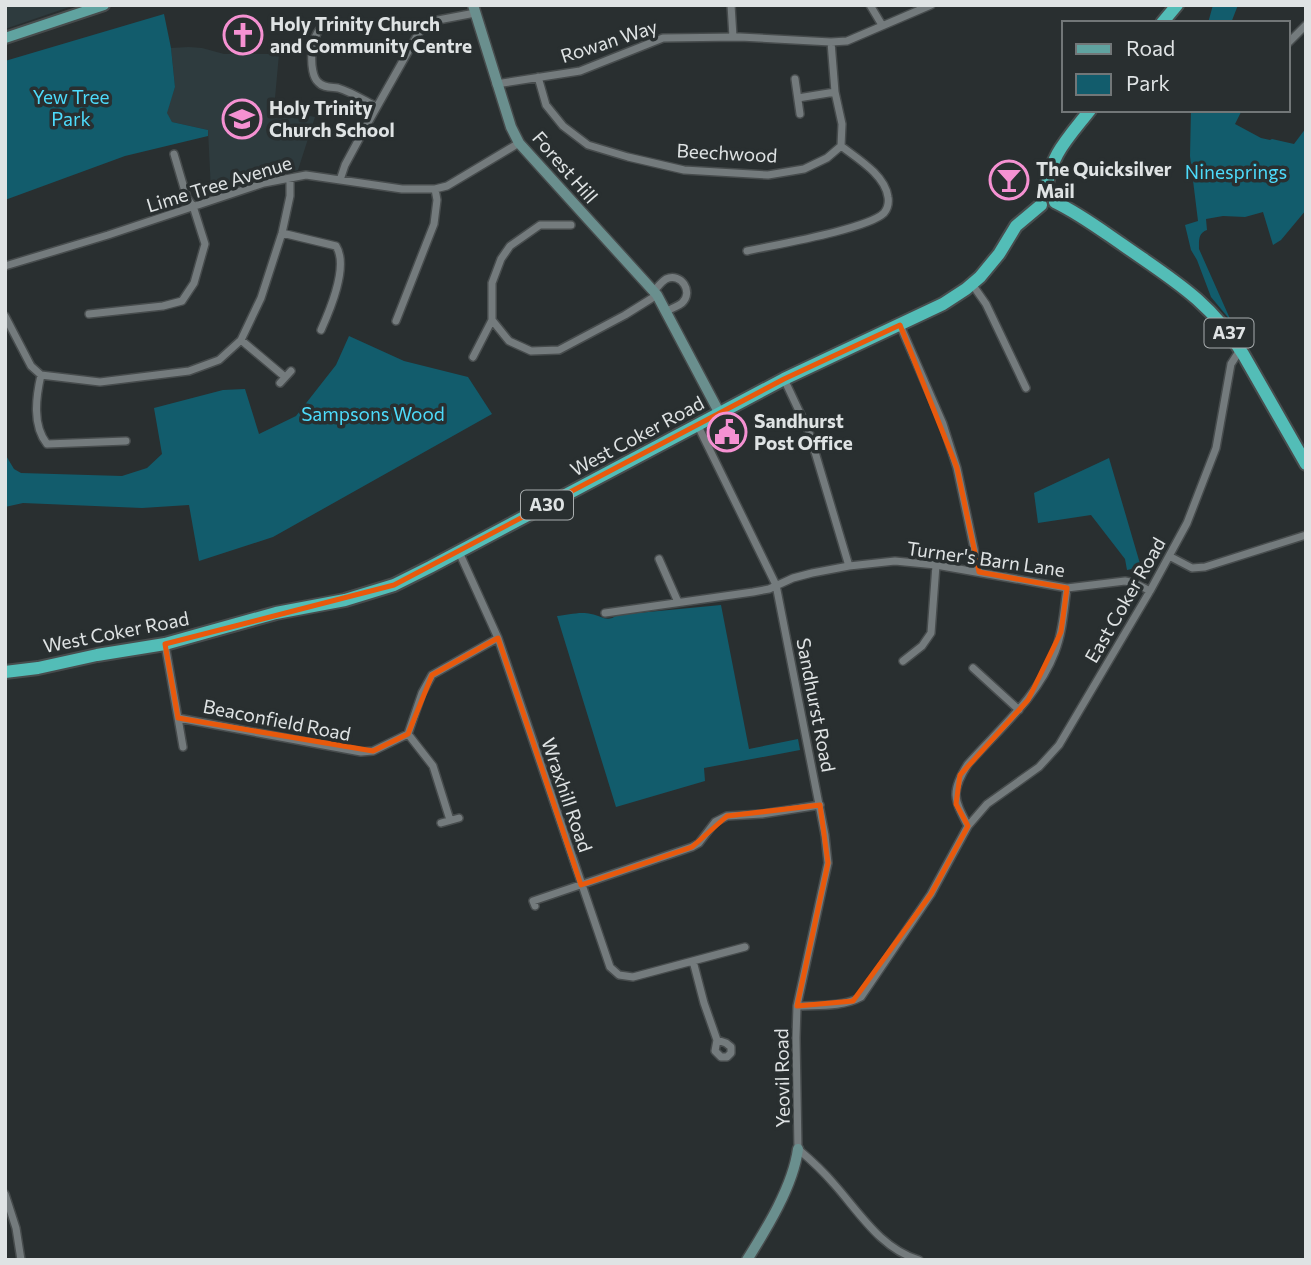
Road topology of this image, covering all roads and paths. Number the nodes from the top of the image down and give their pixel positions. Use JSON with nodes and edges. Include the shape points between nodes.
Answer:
{"nodes":[{"id":1,"x":104,"y":5,"type":"edge"},
{"id":2,"x":732,"y":5,"type":"edge"},
{"id":3,"x":870,"y":5,"type":"edge"},
{"id":4,"x":931,"y":5,"type":"edge"},
{"id":5,"x":1177,"y":5,"type":"edge"},
{"id":6,"x":474,"y":9,"type":"edge"},
{"id":7,"x":1165,"y":21,"type":"edge"},
{"id":8,"x":882,"y":25,"type":"junction"},
{"id":9,"x":1306,"y":25,"type":"edge"},
{"id":10,"x":355,"y":26,"type":"dead end"},
{"id":11,"x":733,"y":37,"type":"junction"},
{"id":12,"x":5,"y":38,"type":"edge"},
{"id":13,"x":1290,"y":41,"type":"edge"},
{"id":14,"x":831,"y":42,"type":"junction"},
{"id":15,"x":538,"y":77,"type":"junction"},
{"id":16,"x":795,"y":79,"type":"dead end"},
{"id":17,"x":496,"y":84,"type":"junction"},
{"id":18,"x":835,"y":92,"type":"junction"},
{"id":19,"x":798,"y":99,"type":"junction"},
{"id":20,"x":377,"y":107,"type":"junction"},
{"id":21,"x":1088,"y":112,"type":"edge"},
{"id":22,"x":800,"y":114,"type":"dead end"},
{"id":23,"x":519,"y":143,"type":"junction"},
{"id":24,"x":841,"y":146,"type":"junction"},
{"id":25,"x":174,"y":154,"type":"dead end"},
{"id":26,"x":290,"y":178,"type":"junction"},
{"id":27,"x":340,"y":180,"type":"junction"},
{"id":28,"x":435,"y":190,"type":"junction"},
{"id":29,"x":1050,"y":197,"type":"junction"},
{"id":30,"x":193,"y":206,"type":"junction"},
{"id":31,"x":570,"y":225,"type":"dead end"},
{"id":32,"x":282,"y":233,"type":"junction"},
{"id":33,"x":747,"y":251,"type":"dead end"},
{"id":34,"x":5,"y":266,"type":"edge"},
{"id":35,"x":972,"y":284,"type":"junction"},
{"id":36,"x":655,"y":293,"type":"junction"},
{"id":37,"x":666,"y":311,"type":"junction"},
{"id":38,"x":89,"y":314,"type":"dead end"},
{"id":39,"x":5,"y":316,"type":"edge"},
{"id":40,"x":492,"y":320,"type":"junction"},
{"id":41,"x":396,"y":321,"type":"dead end"},
{"id":42,"x":900,"y":325,"type":"junction"},
{"id":43,"x":321,"y":330,"type":"dead end"},
{"id":44,"x":241,"y":340,"type":"junction"},
{"id":45,"x":1240,"y":349,"type":"junction"},
{"id":46,"x":473,"y":358,"type":"dead end"},
{"id":47,"x":41,"y":375,"type":"junction"},
{"id":48,"x":285,"y":377,"type":"dead end"},
{"id":49,"x":783,"y":379,"type":"junction"},
{"id":50,"x":1026,"y":388,"type":"dead end"},
{"id":51,"x":720,"y":414,"type":"junction"},
{"id":52,"x":698,"y":426,"type":"junction"},
{"id":53,"x":126,"y":441,"type":"dead end"},
{"id":54,"x":1306,"y":464,"type":"edge"},
{"id":55,"x":1306,"y":535,"type":"edge"},
{"id":56,"x":459,"y":552,"type":"junction"},
{"id":57,"x":1169,"y":556,"type":"junction"},
{"id":58,"x":659,"y":559,"type":"dead end"},
{"id":59,"x":936,"y":565,"type":"junction"},
{"id":60,"x":849,"y":566,"type":"junction"},
{"id":61,"x":979,"y":572,"type":"junction"},
{"id":62,"x":776,"y":585,"type":"junction"},
{"id":63,"x":1067,"y":588,"type":"junction"},
{"id":64,"x":1150,"y":591,"type":"junction"},
{"id":65,"x":678,"y":602,"type":"junction"},
{"id":66,"x":605,"y":612,"type":"dead end"},
{"id":67,"x":498,"y":638,"type":"junction"},
{"id":68,"x":165,"y":644,"type":"junction"},
{"id":69,"x":903,"y":661,"type":"dead end"},
{"id":70,"x":974,"y":668,"type":"dead end"},
{"id":71,"x":5,"y":672,"type":"edge"},
{"id":72,"x":1018,"y":710,"type":"junction"},
{"id":73,"x":178,"y":718,"type":"junction"},
{"id":74,"x":408,"y":734,"type":"junction"},
{"id":75,"x":183,"y":747,"type":"dead end"},
{"id":76,"x":820,"y":805,"type":"junction"},
{"id":77,"x":459,"y":818,"type":"dead end"},
{"id":78,"x":450,"y":820,"type":"junction"},
{"id":79,"x":441,"y":823,"type":"dead end"},
{"id":80,"x":968,"y":826,"type":"junction"},
{"id":81,"x":581,"y":885,"type":"junction"},
{"id":82,"x":533,"y":901,"type":"dead end"},
{"id":83,"x":745,"y":947,"type":"dead end"},
{"id":84,"x":693,"y":961,"type":"junction"},
{"id":85,"x":797,"y":1006,"type":"junction"},
{"id":86,"x":717,"y":1040,"type":"dead end"},
{"id":87,"x":798,"y":1149,"type":"junction"},
{"id":88,"x":813,"y":1163,"type":"junction"},
{"id":89,"x":796,"y":1166,"type":"junction"},
{"id":90,"x":5,"y":1194,"type":"edge"},
{"id":91,"x":21,"y":1260,"type":"edge"},
{"id":92,"x":747,"y":1260,"type":"edge"},
{"id":93,"x":919,"y":1260,"type":"edge"}],
"edges":[{"from":1,"to":12,"type":"main road"},
{"from":2,"to":11,"type":"street"},
{"from":3,"to":8,"type":"street"},
{"from":4,"to":8,"type":"street","name":"Rowan Way"},
{"from":5,"to":7,"type":"highway"},
{"from":6,"to":17,"type":"street","name":"Forest Hill"},
{"from":6,"to":20,"type":"street","via":[[422,27]]},
{"from":8,"to":14,"type":"street","name":"Rowan Way","via":[[847,41]]},
{"from":9,"to":13,"type":"street"},
{"from":10,"to":20,"type":"street","via":[[346,31],[327,26],[318,30],[312,55],[315,79]]},
{"from":11,"to":14,"type":"street","name":"Rowan Way"},
{"from":11,"to":15,"type":"street","name":"Rowan Way","via":[[663,38],[580,71]]},
{"from":14,"to":18,"type":"street"},
{"from":15,"to":17,"type":"street","name":"Rowan Way"},
{"from":15,"to":24,"type":"street","name":"Beechwood","via":[[546,105],[588,145],[684,170],[768,175],[804,169]]},
{"from":16,"to":19,"type":"street"},
{"from":17,"to":23,"type":"street","name":"Forest Hill"},
{"from":18,"to":19,"type":"street"},
{"from":18,"to":24,"type":"street"},
{"from":19,"to":22,"type":"street"},
{"from":20,"to":27,"type":"street"},
{"from":21,"to":29,"type":"highway","via":[[1051,164],[1047,178]]},
{"from":23,"to":28,"type":"street","name":"Lime Tree Avenue"},
{"from":23,"to":36,"type":"street","name":"Forest Hill"},
{"from":24,"to":33,"type":"street","via":[[884,185],[888,199],[882,215],[851,228]]},
{"from":25,"to":30,"type":"street"},
{"from":26,"to":27,"type":"street","name":"Lime Tree Avenue","via":[[306,175]]},
{"from":26,"to":30,"type":"street","name":"Lime Tree Avenue"},
{"from":26,"to":32,"type":"street"},
{"from":27,"to":28,"type":"street","name":"Lime Tree Avenue"},
{"from":28,"to":41,"type":"street","via":[[434,224]]},
{"from":29,"to":35,"type":"highway","name":"West Coker Road","number":"A30","via":[[1040,198],[1041,205],[1016,226],[995,260]]},
{"from":29,"to":45,"type":"highway","number":"A37","via":[[1186,288]]},
{"from":30,"to":34,"type":"street","name":"Lime Tree Avenue"},
{"from":30,"to":38,"type":"street","via":[[205,244],[194,284],[182,301]]},
{"from":31,"to":40,"type":"street","via":[[540,225],[510,246],[492,283]]},
{"from":32,"to":43,"type":"street","via":[[336,246],[340,252],[332,303]]},
{"from":32,"to":44,"type":"street","via":[[261,298]]},
{"from":35,"to":42,"type":"highway","name":"West Coker Road","number":"A30"},
{"from":35,"to":50,"type":"street"},
{"from":36,"to":37,"type":"street","name":"Forest Hill"},
{"from":36,"to":37,"type":"street","via":[[670,278],[685,285],[685,299]]},
{"from":36,"to":40,"type":"street","via":[[625,315],[559,350],[531,351],[509,341]]},
{"from":37,"to":51,"type":"street","name":"Forest Hill"},
{"from":39,"to":47,"type":"street","via":[[31,366]]},
{"from":40,"to":46,"type":"street"},
{"from":42,"to":49,"type":"highway","name":"West Coker Road","number":"A30"},
{"from":42,"to":61,"type":"street","via":[[943,424]]},
{"from":44,"to":47,"type":"street","via":[[219,360],[189,371],[100,382]]},
{"from":44,"to":48,"type":"street"},
{"from":45,"to":54,"type":"highway","number":"A37"},
{"from":45,"to":57,"type":"street","name":"East Coker Road","via":[[1231,364],[1216,448]]},
{"from":47,"to":53,"type":"street","via":[[36,400],[40,436],[47,444]]},
{"from":49,"to":51,"type":"highway","name":"West Coker Road","number":"A30"},
{"from":49,"to":60,"type":"street","via":[[808,432]]},
{"from":51,"to":52,"type":"highway","name":"West Coker Road","number":"A30"},
{"from":52,"to":56,"type":"highway","name":"West Coker Road","number":"A30"},
{"from":52,"to":62,"type":"street","name":"Sandhurst Road"},
{"from":55,"to":57,"type":"street","via":[[1197,568]]},
{"from":56,"to":67,"type":"street","name":"Wraxhill Road"},
{"from":56,"to":68,"type":"highway","name":"West Coker Road","number":"A30","via":[[379,590]]},
{"from":57,"to":64,"type":"street","name":"East Coker Road"},
{"from":58,"to":65,"type":"street"},
{"from":59,"to":60,"type":"street","name":"Turner's Barn Lane","via":[[895,561]]},
{"from":59,"to":61,"type":"street","name":"Turner's Barn Lane"},
{"from":59,"to":69,"type":"street","via":[[931,634]]},
{"from":60,"to":62,"type":"street","name":"Turner's Barn Lane"},
{"from":61,"to":63,"type":"street","name":"Turner's Barn Lane"},
{"from":62,"to":65,"type":"street","name":"Turner's Barn Lane"},
{"from":62,"to":76,"type":"street","name":"Sandhurst Road"},
{"from":63,"to":64,"type":"street","name":"Turner's Barn Lane","via":[[1125,581]]},
{"from":63,"to":72,"type":"street","via":[[1055,653]]},
{"from":64,"to":80,"type":"street","name":"East Coker Road","via":[[1059,745],[1039,767],[987,804]]},
{"from":65,"to":66,"type":"street","name":"Turner's Barn Lane"},
{"from":67,"to":74,"type":"street","via":[[432,675]]},
{"from":67,"to":81,"type":"street","name":"Wraxhill Road"},
{"from":68,"to":71,"type":"highway","name":"West Coker Road","number":"A30"},
{"from":68,"to":73,"type":"street","name":"Beaconfield Road"},
{"from":70,"to":72,"type":"street"},
{"from":72,"to":80,"type":"street","via":[[960,775],[956,804]]},
{"from":73,"to":74,"type":"street","name":"Beaconfield Road","via":[[361,752]]},
{"from":73,"to":75,"type":"street","name":"Beaconfield Road"},
{"from":74,"to":78,"type":"street","via":[[433,766]]},
{"from":76,"to":81,"type":"street","via":[[727,816],[692,847]]},
{"from":76,"to":85,"type":"street","name":"Sandhurst Road","via":[[828,863]]},
{"from":77,"to":78,"type":"street"},
{"from":78,"to":79,"type":"street"},
{"from":80,"to":85,"type":"street","name":"East Coker Road","via":[[931,894],[861,997]]},
{"from":81,"to":82,"type":"street"},
{"from":81,"to":84,"type":"street","name":"Wraxhill Road","via":[[613,971],[632,977]]},
{"from":83,"to":84,"type":"street","name":"Wraxhill Road"},
{"from":84,"to":86,"type":"street"},
{"from":85,"to":87,"type":"street","name":"Yeovil Road"},
{"from":87,"to":88,"type":"street"},
{"from":87,"to":89,"type":"street"},
{"from":88,"to":89,"type":"street"},
{"from":88,"to":93,"type":"street","via":[[877,1235]]},
{"from":89,"to":92,"type":"street"},
{"from":90,"to":91,"type":"street"}]}
